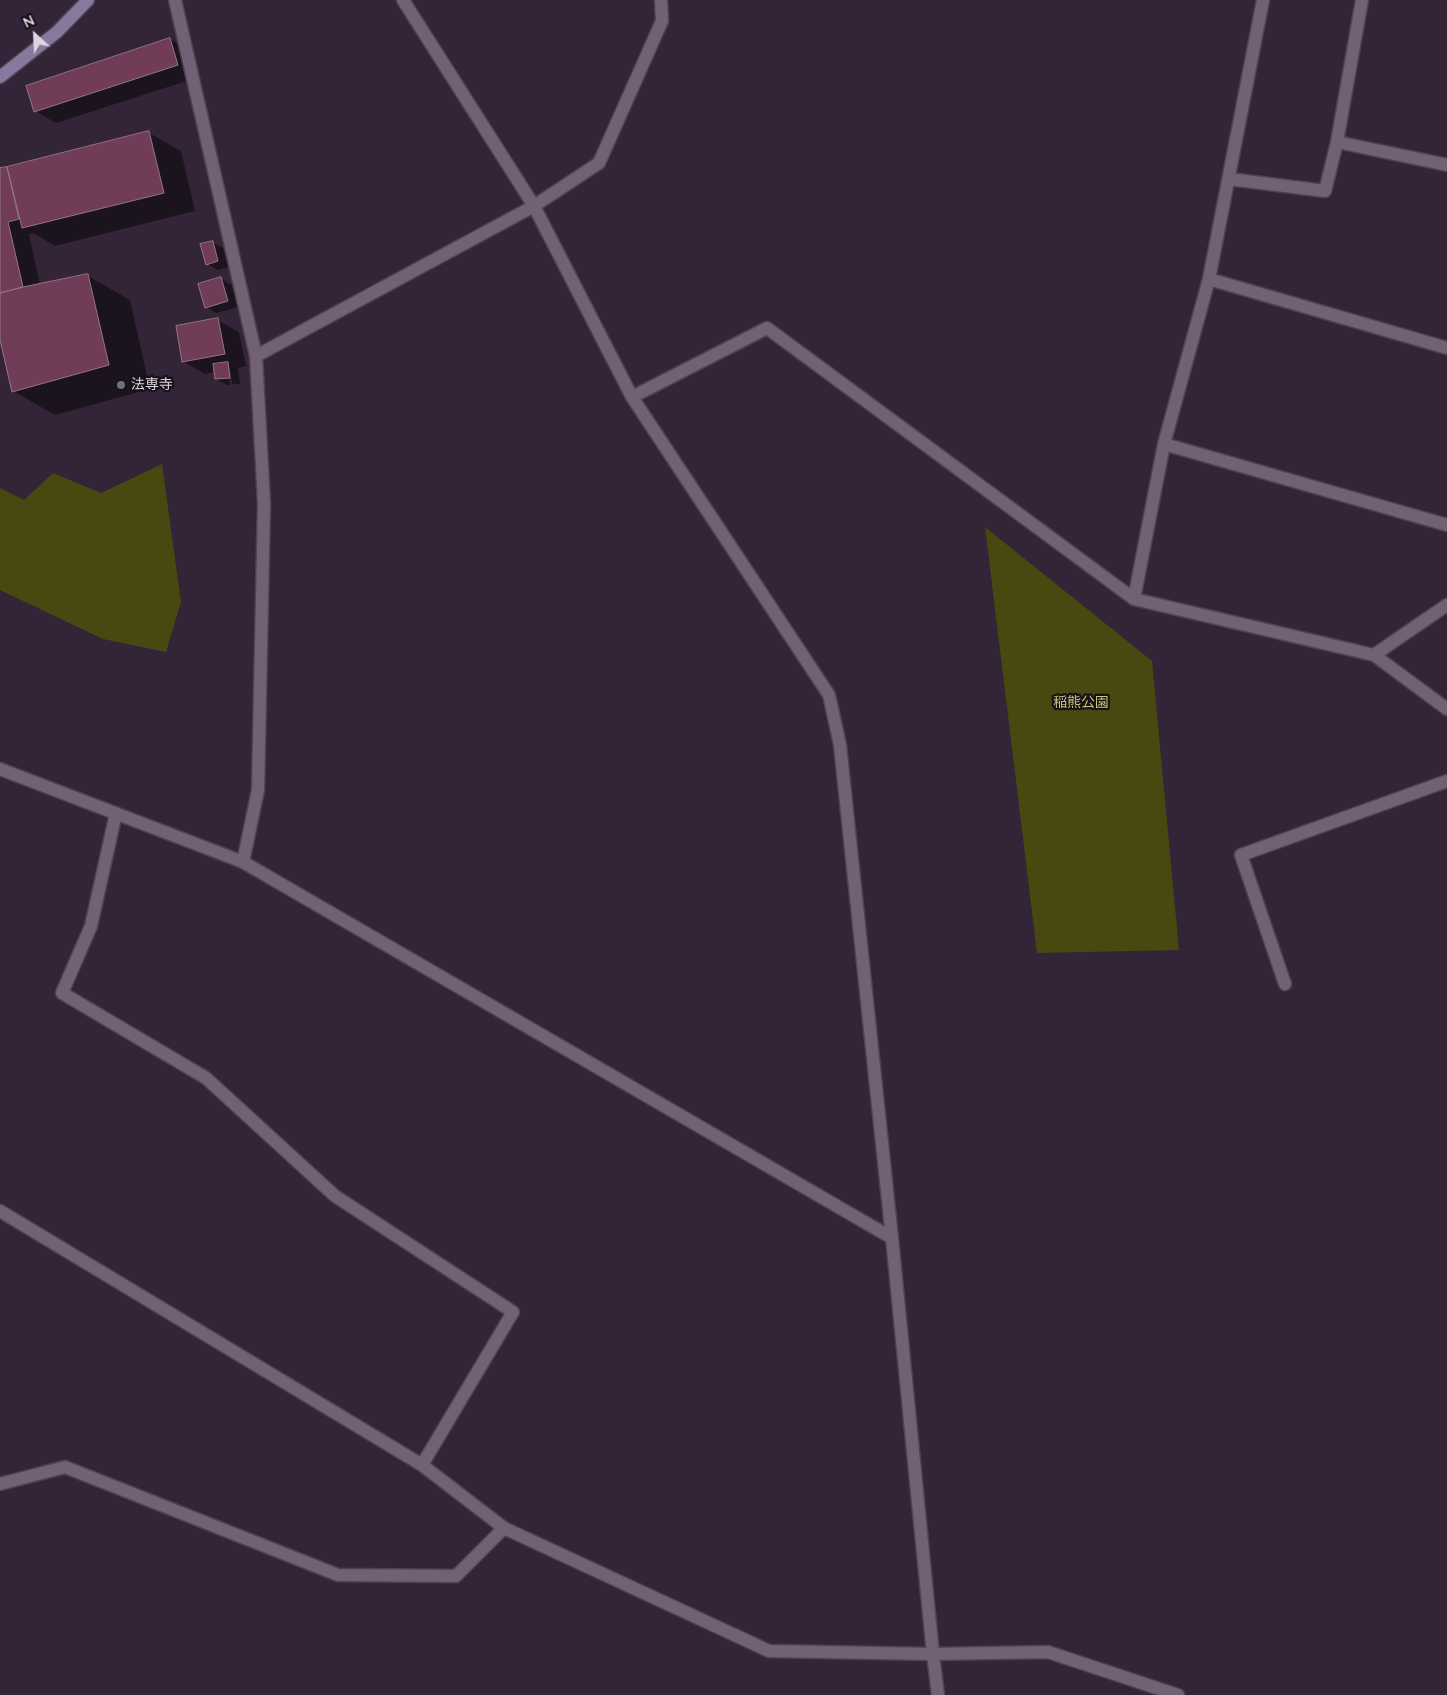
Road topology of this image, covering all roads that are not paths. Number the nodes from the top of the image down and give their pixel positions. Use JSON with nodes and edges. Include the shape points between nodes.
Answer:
{"nodes":[{"id":1,"x":88,"y":0,"type":"edge"},
{"id":2,"x":175,"y":0,"type":"edge"},
{"id":3,"x":402,"y":0,"type":"edge"},
{"id":4,"x":661,"y":0,"type":"edge"},
{"id":5,"x":1263,"y":0,"type":"edge"},
{"id":6,"x":1362,"y":0,"type":"edge"},
{"id":7,"x":0,"y":76,"type":"edge"},
{"id":8,"x":1337,"y":142,"type":"junction"},
{"id":9,"x":1447,"y":165,"type":"edge"},
{"id":10,"x":1229,"y":179,"type":"junction"},
{"id":11,"x":534,"y":206,"type":"junction"},
{"id":12,"x":1209,"y":279,"type":"junction"},
{"id":13,"x":1447,"y":348,"type":"edge"},
{"id":14,"x":256,"y":356,"type":"junction"},
{"id":15,"x":632,"y":397,"type":"junction"},
{"id":16,"x":1164,"y":444,"type":"junction"},
{"id":17,"x":1447,"y":525,"type":"edge"},
{"id":18,"x":1134,"y":599,"type":"junction"},
{"id":19,"x":1447,"y":605,"type":"edge"},
{"id":20,"x":1374,"y":654,"type":"junction"},
{"id":21,"x":1447,"y":709,"type":"edge"},
{"id":22,"x":0,"y":769,"type":"edge"},
{"id":23,"x":1447,"y":781,"type":"edge"},
{"id":24,"x":116,"y":813,"type":"junction"},
{"id":25,"x":243,"y":862,"type":"junction"},
{"id":26,"x":1285,"y":984,"type":"dead end"},
{"id":27,"x":0,"y":1211,"type":"edge"},
{"id":28,"x":892,"y":1238,"type":"junction"},
{"id":29,"x":422,"y":1465,"type":"junction"},
{"id":30,"x":0,"y":1484,"type":"edge"},
{"id":31,"x":504,"y":1528,"type":"junction"},
{"id":32,"x":932,"y":1654,"type":"junction"},
{"id":33,"x":938,"y":1695,"type":"edge"},
{"id":34,"x":1178,"y":1695,"type":"edge"}],
"edges":[{"from":1,"to":7,"type":"main road","via":[[57,32]]},
{"from":2,"to":14,"type":"street"},
{"from":3,"to":11,"type":"street"},
{"from":4,"to":11,"type":"street","via":[[662,21],[599,164]]},
{"from":5,"to":10,"type":"street"},
{"from":6,"to":8,"type":"street"},
{"from":8,"to":9,"type":"street"},
{"from":8,"to":10,"type":"street","via":[[1326,191]]},
{"from":10,"to":12,"type":"street"},
{"from":11,"to":14,"type":"street"},
{"from":11,"to":15,"type":"street"},
{"from":12,"to":13,"type":"street"},
{"from":12,"to":16,"type":"street"},
{"from":14,"to":25,"type":"street","via":[[264,503],[258,790]]},
{"from":15,"to":18,"type":"street","via":[[767,328]]},
{"from":15,"to":28,"type":"street","via":[[829,695],[840,745]]},
{"from":16,"to":17,"type":"street"},
{"from":16,"to":18,"type":"street"},
{"from":18,"to":20,"type":"street"},
{"from":19,"to":20,"type":"street"},
{"from":20,"to":21,"type":"street"},
{"from":22,"to":24,"type":"street"},
{"from":23,"to":26,"type":"street","via":[[1241,855]]},
{"from":24,"to":25,"type":"street"},
{"from":24,"to":29,"type":"street","via":[[91,926],[62,993],[206,1078],[336,1196],[513,1312]]},
{"from":25,"to":28,"type":"street"},
{"from":27,"to":29,"type":"street"},
{"from":28,"to":32,"type":"street"},
{"from":29,"to":31,"type":"street"},
{"from":30,"to":31,"type":"street","via":[[65,1467],[338,1575],[456,1576]]},
{"from":31,"to":32,"type":"street","via":[[769,1651]]},
{"from":32,"to":33,"type":"street"},
{"from":32,"to":34,"type":"street","via":[[1048,1652]]}]}
